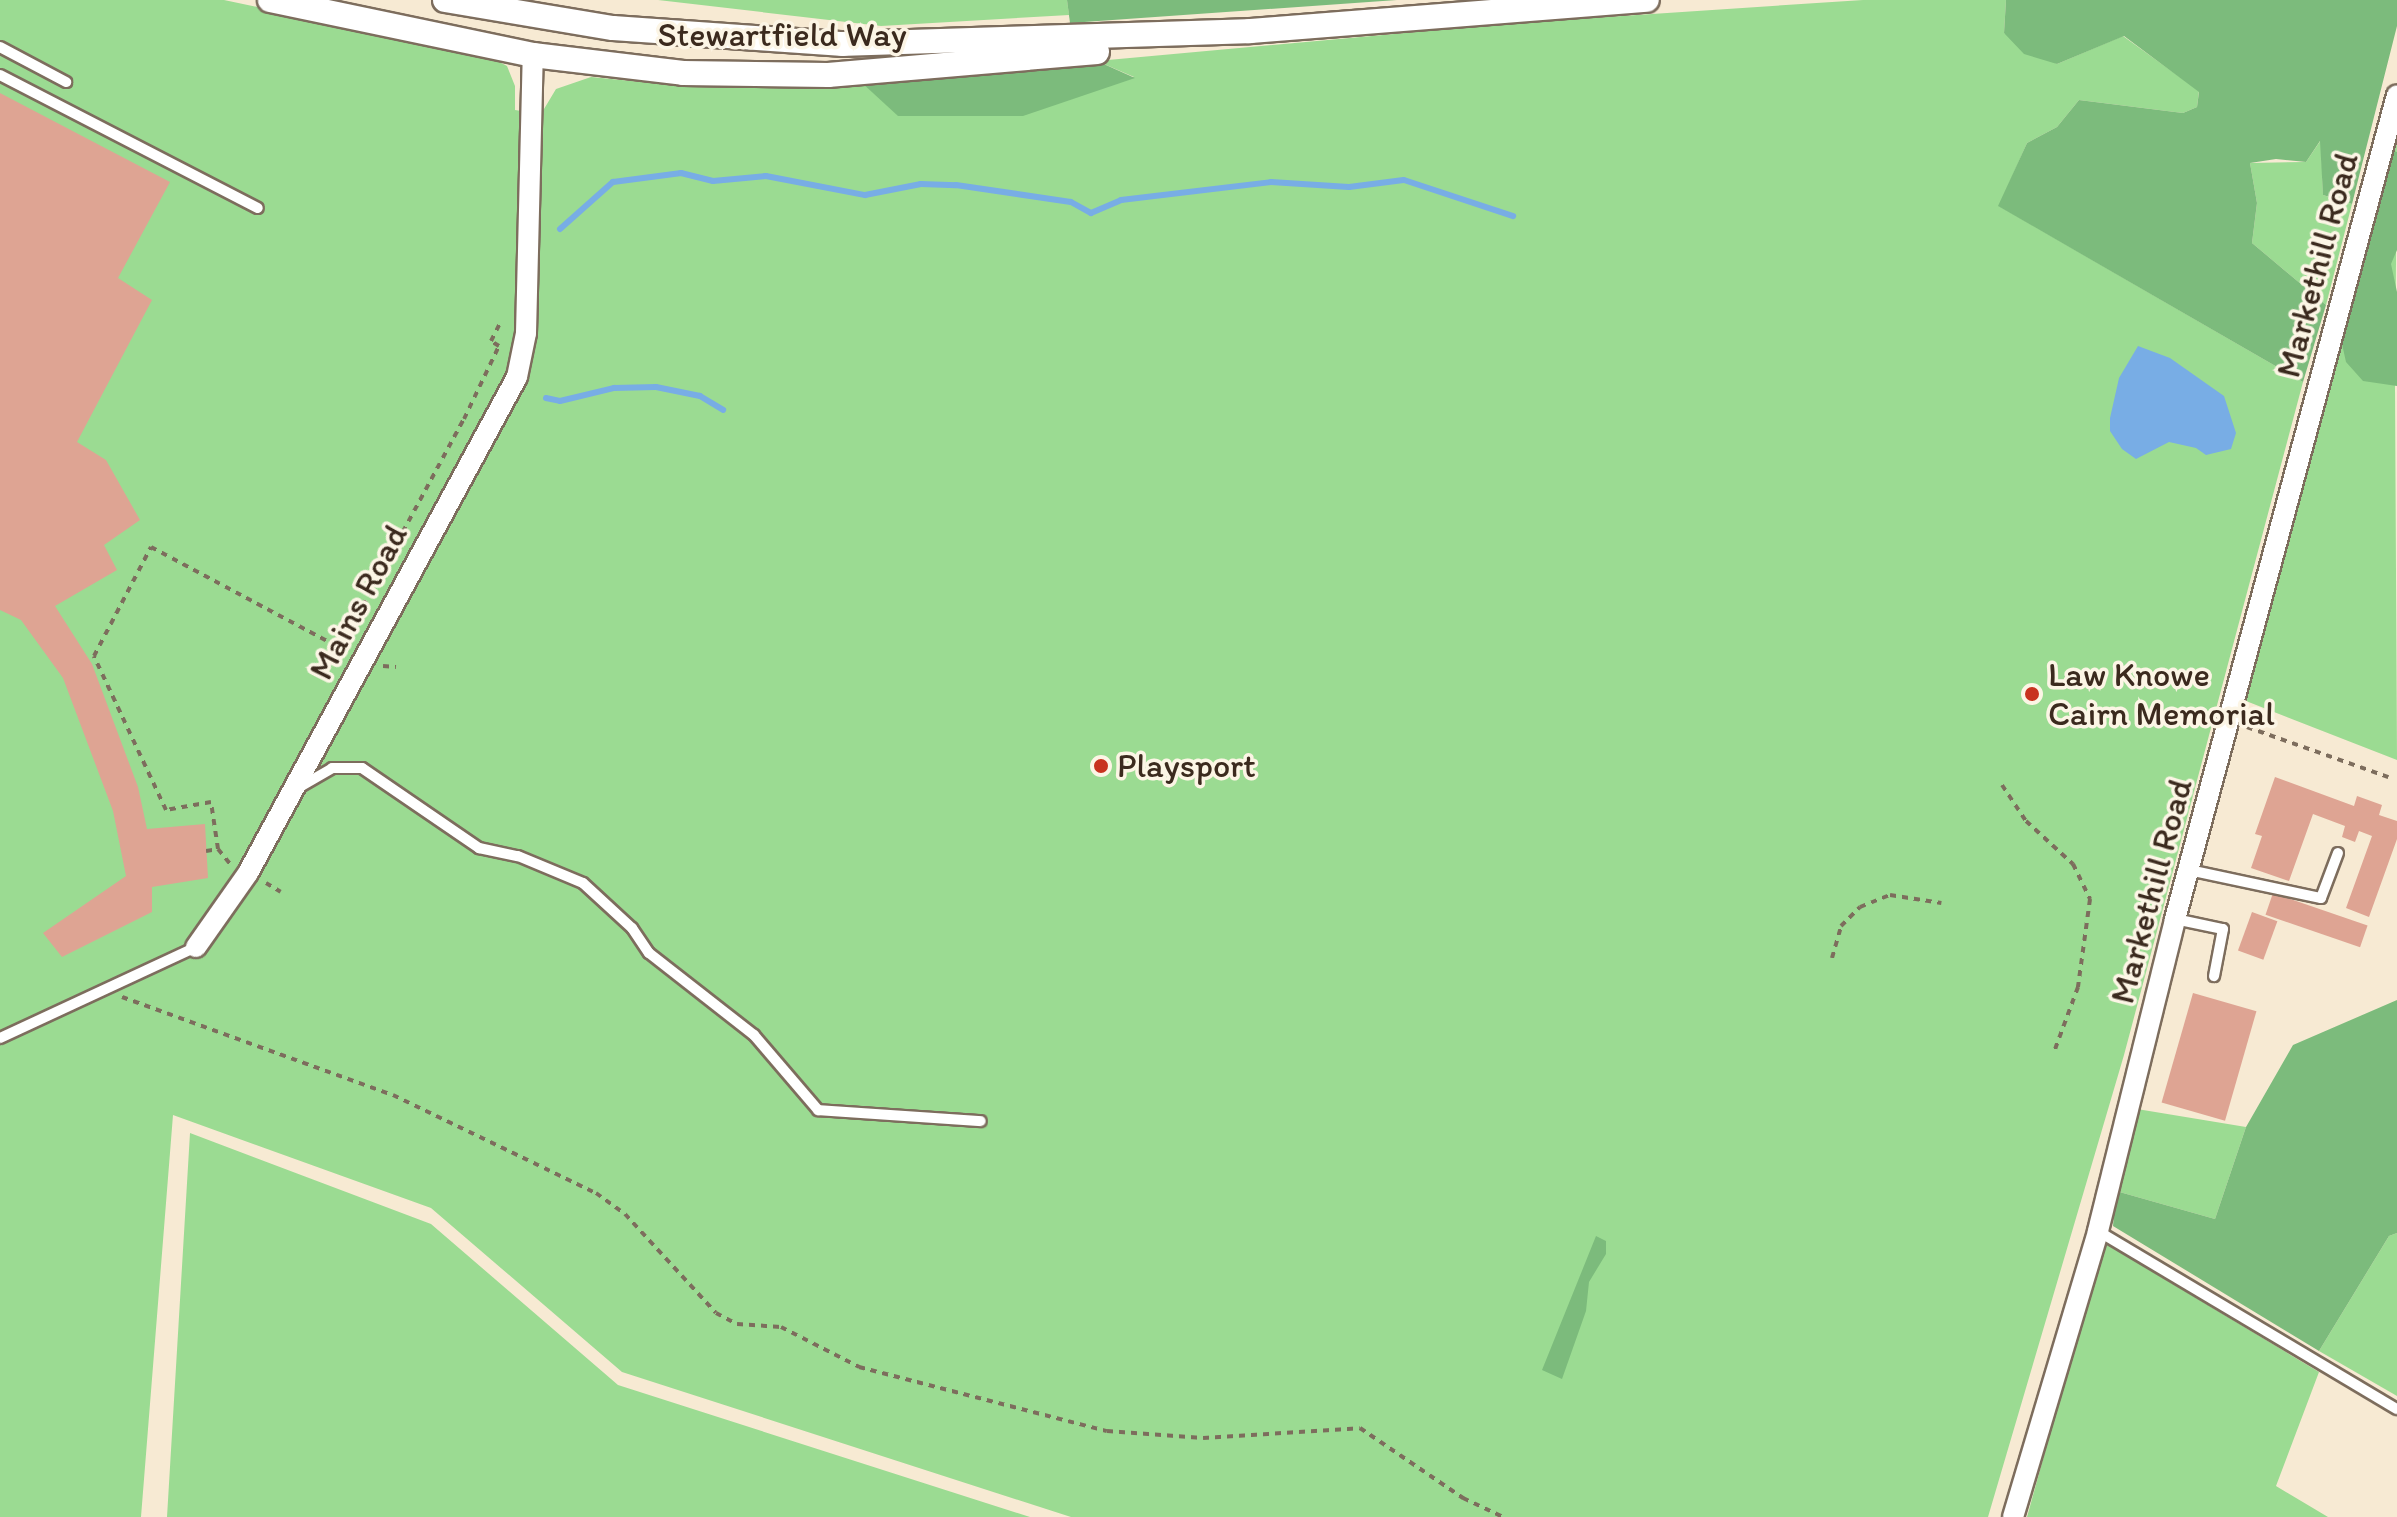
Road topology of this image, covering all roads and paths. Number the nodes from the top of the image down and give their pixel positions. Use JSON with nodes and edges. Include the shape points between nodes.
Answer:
{"nodes":[{"id":1,"x":270,"y":0,"type":"edge"},
{"id":2,"x":445,"y":0,"type":"edge"},
{"id":3,"x":1647,"y":0,"type":"edge"},
{"id":4,"x":1250,"y":31,"type":"junction"},
{"id":5,"x":0,"y":47,"type":"edge"},
{"id":6,"x":533,"y":55,"type":"junction"},
{"id":7,"x":0,"y":75,"type":"edge"},
{"id":8,"x":66,"y":82,"type":"dead end"},
{"id":9,"x":2397,"y":95,"type":"edge"},
{"id":10,"x":2393,"y":121,"type":"edge"},
{"id":11,"x":258,"y":208,"type":"dead end"},
{"id":12,"x":499,"y":325,"type":"dead end"},
{"id":13,"x":2230,"y":721,"type":"junction"},
{"id":14,"x":2388,"y":777,"type":"dead end"},
{"id":15,"x":2002,"y":785,"type":"dead end"},
{"id":16,"x":292,"y":791,"type":"junction"},
{"id":17,"x":206,"y":851,"type":"dead end"},
{"id":18,"x":2338,"y":853,"type":"dead end"},
{"id":19,"x":2189,"y":870,"type":"junction"},
{"id":20,"x":1941,"y":903,"type":"dead end"},
{"id":21,"x":2175,"y":919,"type":"junction"},
{"id":22,"x":196,"y":947,"type":"joint"},
{"id":23,"x":1832,"y":958,"type":"dead end"},
{"id":24,"x":2214,"y":976,"type":"dead end"},
{"id":25,"x":104,"y":990,"type":"junction"},
{"id":26,"x":0,"y":1038,"type":"edge"},
{"id":27,"x":2054,"y":1052,"type":"dead end"},
{"id":28,"x":981,"y":1121,"type":"dead end"},
{"id":29,"x":2098,"y":1231,"type":"junction"},
{"id":30,"x":2397,"y":1409,"type":"edge"},
{"id":31,"x":1503,"y":1517,"type":"edge"},
{"id":32,"x":2013,"y":1517,"type":"edge"}],
"edges":[{"from":1,"to":6,"type":"street","name":"Stewartfield Way"},
{"from":2,"to":4,"type":"street","name":"Stewartfield Way","via":[[613,28],[843,44]]},
{"from":3,"to":4,"type":"street","name":"Stewartfield Way"},
{"from":4,"to":6,"type":"street","name":"Stewartfield Way","via":[[1102,52],[828,75],[683,73]]},
{"from":5,"to":8,"type":"lane"},
{"from":6,"to":16,"type":"street","name":"Mains Road","via":[[526,333],[517,377]]},
{"from":7,"to":11,"type":"lane"},
{"from":9,"to":10,"type":"street","name":"Markethill Road"},
{"from":10,"to":13,"type":"street","name":"Markethill Road"},
{"from":12,"to":17,"type":"path","via":[[491,341],[499,346],[464,419],[340,648],[151,547],[94,656],[166,810],[211,802],[218,849]]},
{"from":13,"to":14,"type":"path"},
{"from":13,"to":19,"type":"street","name":"Markethill Road"},
{"from":15,"to":27,"type":"path","via":[[2033,829],[2073,864],[2090,899],[2078,987]]},
{"from":16,"to":22,"type":"street","name":"Mains Road","via":[[248,873]]},
{"from":16,"to":28,"type":"lane","via":[[332,768],[362,768],[479,848],[518,856],[583,883],[632,928],[649,953],[754,1035],[818,1110]]},
{"from":18,"to":19,"type":"lane","via":[[2321,898]]},
{"from":19,"to":21,"type":"street","name":"Markethill Road"},
{"from":20,"to":23,"type":"path","via":[[1890,895],[1860,907],[1841,926]]},
{"from":21,"to":24,"type":"lane","via":[[2223,929]]},
{"from":21,"to":29,"type":"street","name":"Markethill Road"},
{"from":22,"to":25,"type":"lane","name":"Mains Road"},
{"from":25,"to":26,"type":"lane","name":"Mains Road"},
{"from":25,"to":31,"type":"path","via":[[393,1095],[596,1193],[625,1214],[716,1313],[737,1324],[781,1327],[859,1367],[1107,1431],[1203,1438],[1360,1428],[1463,1498]]},
{"from":29,"to":30,"type":"lane"},
{"from":29,"to":32,"type":"street","name":"Markethill Road"}]}
